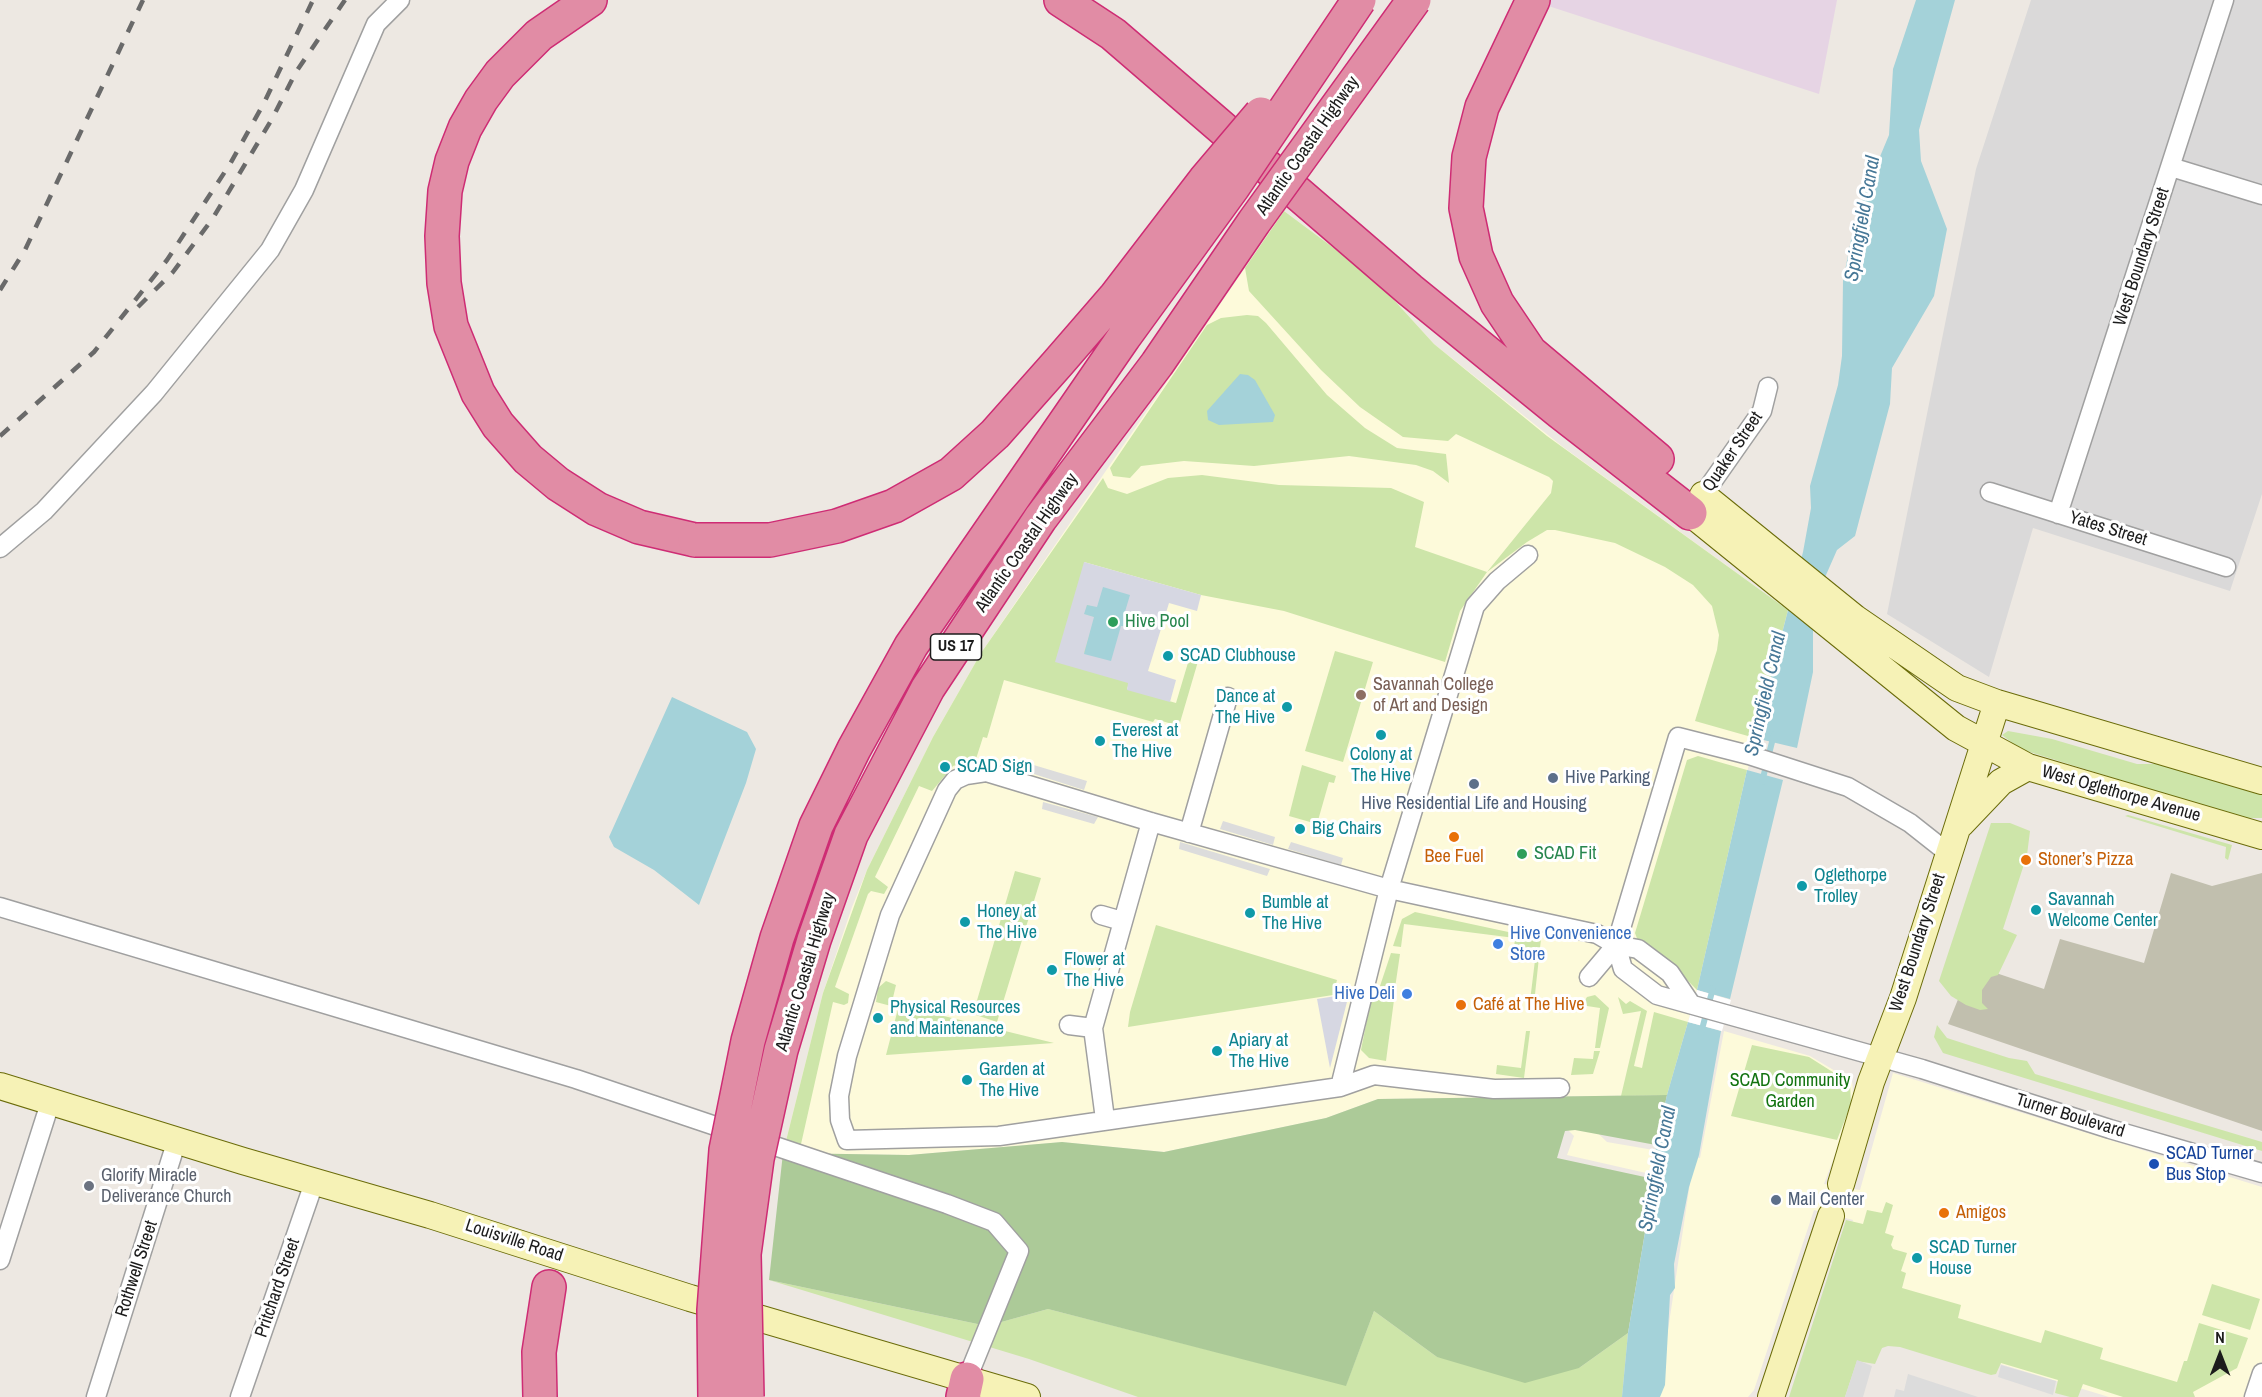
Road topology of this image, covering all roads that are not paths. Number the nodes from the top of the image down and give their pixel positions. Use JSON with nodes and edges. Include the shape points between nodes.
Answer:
{"nodes":[{"id":1,"x":400,"y":0,"type":"edge"},
{"id":2,"x":590,"y":0,"type":"edge"},
{"id":3,"x":1061,"y":0,"type":"edge"},
{"id":4,"x":1358,"y":0,"type":"edge"},
{"id":5,"x":1414,"y":0,"type":"edge"},
{"id":6,"x":1533,"y":0,"type":"edge"},
{"id":7,"x":2224,"y":0,"type":"edge"},
{"id":8,"x":2171,"y":167,"type":"junction"},
{"id":9,"x":2262,"y":195,"type":"edge"},
{"id":10,"x":1768,"y":387,"type":"dead end"},
{"id":11,"x":1990,"y":492,"type":"dead end"},
{"id":12,"x":1697,"y":504,"type":"junction"},
{"id":13,"x":2058,"y":514,"type":"junction"},
{"id":14,"x":0,"y":548,"type":"edge"},
{"id":15,"x":1528,"y":555,"type":"dead end"},
{"id":16,"x":2226,"y":567,"type":"dead end"},
{"id":17,"x":1853,"y":630,"type":"junction"},
{"id":18,"x":1228,"y":697,"type":"dead end"},
{"id":19,"x":1997,"y":703,"type":"junction"},
{"id":20,"x":1984,"y":743,"type":"junction"},
{"id":21,"x":2028,"y":767,"type":"junction"},
{"id":22,"x":2262,"y":781,"type":"edge"},
{"id":23,"x":1151,"y":822,"type":"junction"},
{"id":24,"x":1189,"y":832,"type":"junction"},
{"id":25,"x":2262,"y":836,"type":"edge"},
{"id":26,"x":1951,"y":842,"type":"junction"},
{"id":27,"x":1389,"y":889,"type":"junction"},
{"id":28,"x":0,"y":907,"type":"edge"},
{"id":29,"x":1101,"y":915,"type":"dead end"},
{"id":30,"x":1122,"y":921,"type":"junction"},
{"id":31,"x":1616,"y":945,"type":"junction"},
{"id":32,"x":1589,"y":977,"type":"dead end"},
{"id":33,"x":1691,"y":1004,"type":"junction"},
{"id":34,"x":1069,"y":1025,"type":"dead end"},
{"id":35,"x":1093,"y":1028,"type":"junction"},
{"id":36,"x":1879,"y":1056,"type":"junction"},
{"id":37,"x":0,"y":1086,"type":"edge"},
{"id":38,"x":1340,"y":1087,"type":"junction"},
{"id":39,"x":1560,"y":1088,"type":"dead end"},
{"id":40,"x":51,"y":1100,"type":"junction"},
{"id":41,"x":1105,"y":1119,"type":"junction"},
{"id":42,"x":177,"y":1140,"type":"junction"},
{"id":43,"x":2262,"y":1173,"type":"edge"},
{"id":44,"x":315,"y":1180,"type":"junction"},
{"id":45,"x":1841,"y":1184,"type":"dead end"},
{"id":46,"x":1831,"y":1216,"type":"dead end"},
{"id":47,"x":0,"y":1260,"type":"edge"},
{"id":48,"x":549,"y":1287,"type":"dead end"},
{"id":49,"x":2262,"y":1373,"type":"edge"},
{"id":50,"x":965,"y":1388,"type":"edge"},
{"id":51,"x":96,"y":1397,"type":"edge"},
{"id":52,"x":240,"y":1397,"type":"edge"},
{"id":53,"x":540,"y":1397,"type":"edge"},
{"id":54,"x":715,"y":1397,"type":"edge"},
{"id":55,"x":747,"y":1397,"type":"edge"},
{"id":56,"x":1027,"y":1397,"type":"edge"},
{"id":57,"x":1772,"y":1397,"type":"edge"},
{"id":58,"x":2254,"y":1397,"type":"edge"}],
"edges":[{"from":1,"to":14,"type":"street","via":[[376,24],[304,190],[270,250],[154,393],[44,511]]},
{"from":2,"to":4,"type":"highway","bridge":true,"via":[[539,35],[500,74],[465,128],[445,191],[444,283],[451,326],[477,393],[528,459],[597,509],[639,527],[696,540],[770,540],[837,526],[894,506],[951,474],[995,434],[1087,329],[1204,180]]},
{"from":3,"to":12,"type":"highway","via":[[1113,34],[1410,290],[1560,412]]},
{"from":4,"to":54,"type":"highway","name":"Atlantic Coastal Highway","number":"US 17","bridge":true,"via":[[1233,187],[1117,347],[911,646],[816,826],[777,938],[726,1150],[714,1310]]},
{"from":5,"to":55,"type":"highway","name":"Atlantic Coastal Highway","number":"US 17","bridge":true,"via":[[1157,364],[1040,519],[928,688],[851,835],[784,1039],[756,1159],[744,1254]]},
{"from":6,"to":12,"type":"highway","via":[[1482,107],[1466,182],[1466,208],[1476,256],[1497,303],[1530,352],[1630,438]]},
{"from":7,"to":8,"type":"street","name":"West Boundary Street"},
{"from":8,"to":9,"type":"street"},
{"from":8,"to":13,"type":"street","name":"West Boundary Street"},
{"from":10,"to":12,"type":"street","name":"Quaker Street","via":[[1762,411]]},
{"from":11,"to":13,"type":"street","name":"Yates Street"},
{"from":12,"to":17,"type":"main road"},
{"from":13,"to":16,"type":"street","name":"Yates Street"},
{"from":15,"to":27,"type":"street","via":[[1497,581],[1476,606]]},
{"from":17,"to":19,"type":"main road","via":[[1957,688]]},
{"from":17,"to":20,"type":"main road","name":"West Oglethorpe Avenue","via":[[1956,728]]},
{"from":18,"to":24,"type":"street"},
{"from":19,"to":20,"type":"main road","name":"West Boundary Street"},
{"from":19,"to":22,"type":"main road"},
{"from":20,"to":21,"type":"main road","name":"West Oglethorpe Avenue"},
{"from":20,"to":26,"type":"main road","name":"West Boundary Street"},
{"from":21,"to":25,"type":"main road","name":"West Oglethorpe Avenue"},
{"from":21,"to":26,"type":"main road","via":[[2001,782]]},
{"from":23,"to":24,"type":"street"},
{"from":23,"to":30,"type":"street"},
{"from":23,"to":41,"type":"street","via":[[986,772],[955,780],[890,915],[847,1056],[839,1096],[840,1120],[847,1140],[999,1136]]},
{"from":24,"to":27,"type":"street"},
{"from":26,"to":31,"type":"street","via":[[1848,787],[1678,737]]},
{"from":26,"to":36,"type":"main road","name":"West Boundary Street","via":[[1902,998]]},
{"from":27,"to":31,"type":"street","via":[[1597,934]]},
{"from":27,"to":38,"type":"street"},
{"from":28,"to":50,"type":"street","via":[[576,1079],[994,1222],[1018,1251]]},
{"from":29,"to":30,"type":"street"},
{"from":30,"to":35,"type":"street"},
{"from":31,"to":32,"type":"street"},
{"from":31,"to":33,"type":"street","via":[[1638,949],[1670,973]]},
{"from":31,"to":33,"type":"street","name":"Turner Boulevard","via":[[1623,969],[1658,995]]},
{"from":33,"to":36,"type":"street","name":"Turner Boulevard"},
{"from":34,"to":35,"type":"street"},
{"from":35,"to":41,"type":"street"},
{"from":36,"to":43,"type":"street","name":"Turner Boulevard"},
{"from":36,"to":45,"type":"main road","name":"West Boundary Street"},
{"from":37,"to":40,"type":"main road","name":"Louisville Road"},
{"from":38,"to":39,"type":"street","via":[[1374,1075],[1494,1089]]},
{"from":38,"to":41,"type":"street"},
{"from":40,"to":42,"type":"main road","name":"Louisville Road"},
{"from":40,"to":47,"type":"street"},
{"from":42,"to":44,"type":"main road","name":"Louisville Road"},
{"from":42,"to":51,"type":"street","name":"Rothwell Street"},
{"from":44,"to":50,"type":"main road","name":"Louisville Road"},
{"from":44,"to":52,"type":"street","name":"Pritchard Street"},
{"from":46,"to":57,"type":"main road"},
{"from":48,"to":53,"type":"highway","via":[[538,1352]]},
{"from":49,"to":58,"type":"street"},
{"from":50,"to":56,"type":"main road","name":"Louisville Road"}]}
